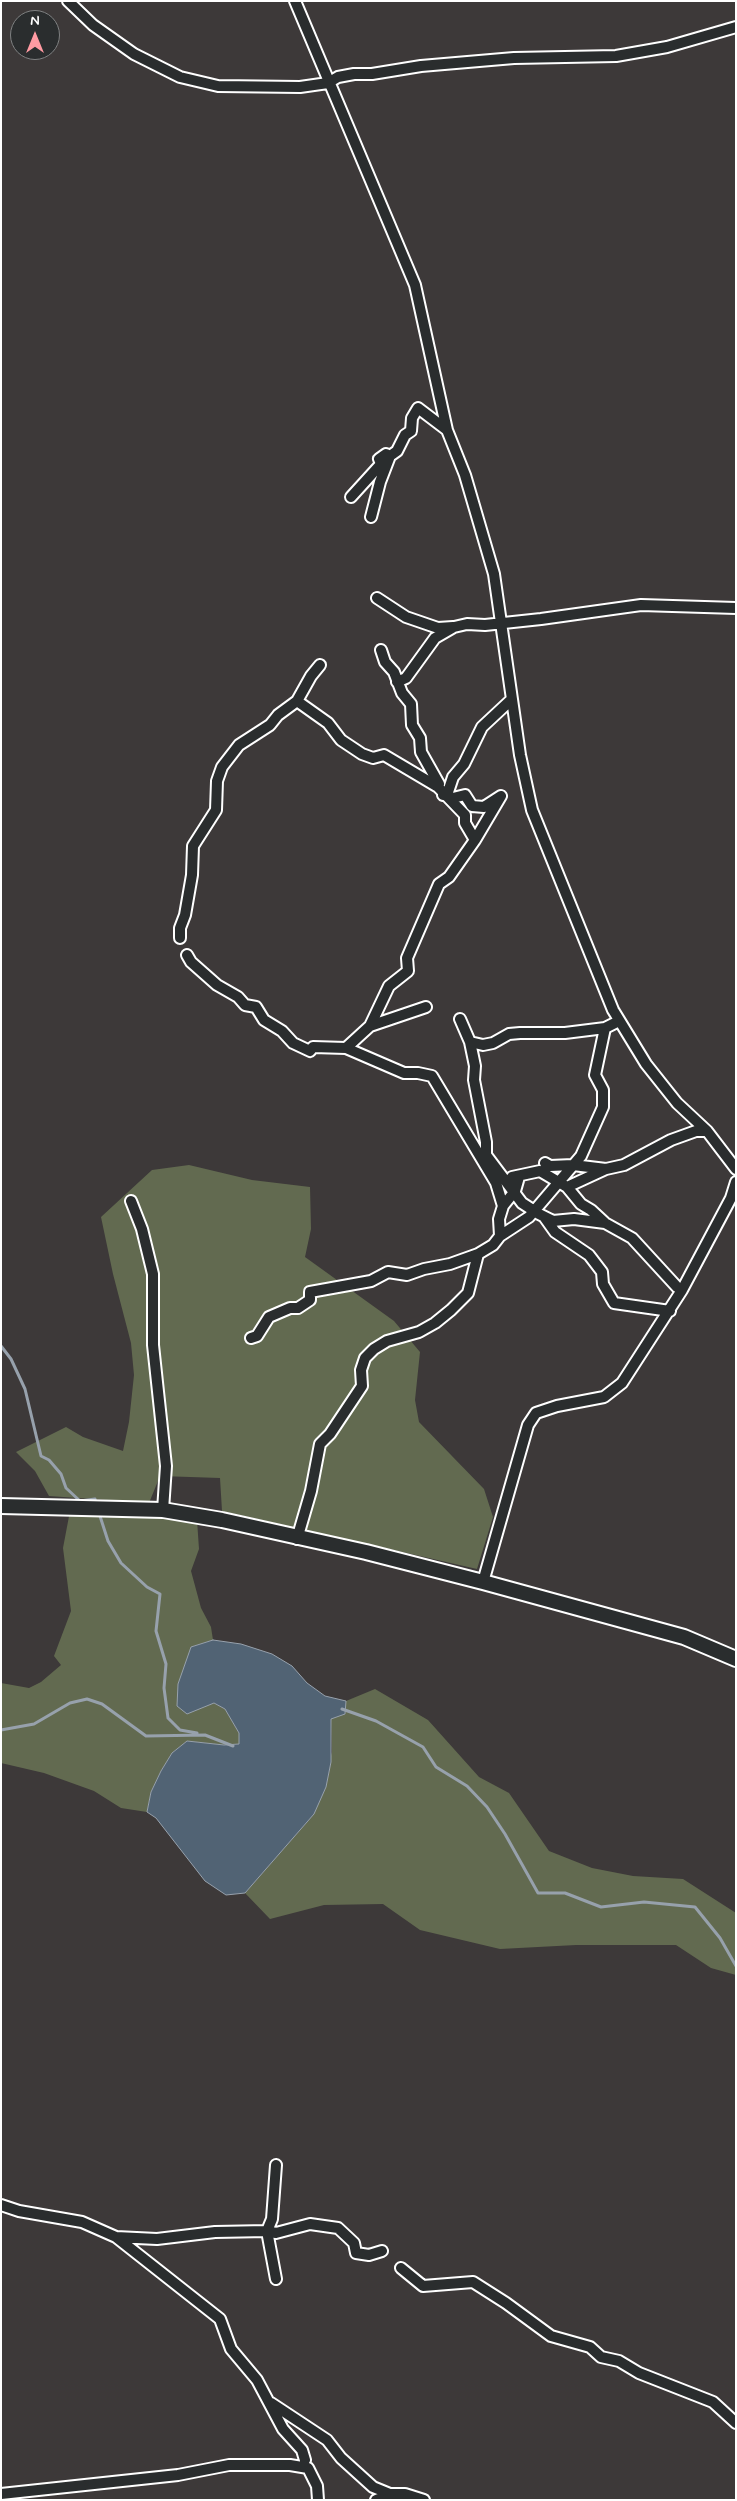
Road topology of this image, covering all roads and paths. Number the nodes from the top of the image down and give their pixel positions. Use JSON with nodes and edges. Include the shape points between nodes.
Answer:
{"nodes":[{"id":1,"x":68,"y":1,"type":"edge"},
{"id":2,"x":295,"y":1,"type":"edge"},
{"id":3,"x":736,"y":27,"type":"edge"},
{"id":4,"x":328,"y":83,"type":"junction"},
{"id":5,"x":447,"y":430,"type":"junction"},
{"id":6,"x":390,"y":456,"type":"junction"},
{"id":7,"x":351,"y":497,"type":"dead end"},
{"id":8,"x":371,"y":517,"type":"dead end"},
{"id":9,"x":377,"y":598,"type":"dead end"},
{"id":10,"x":736,"y":608,"type":"edge"},
{"id":11,"x":502,"y":624,"type":"junction"},
{"id":12,"x":454,"y":627,"type":"junction"},
{"id":13,"x":381,"y":650,"type":"dead end"},
{"id":14,"x":320,"y":665,"type":"dead end"},
{"id":15,"x":397,"y":682,"type":"junction"},
{"id":16,"x":512,"y":699,"type":"junction"},
{"id":17,"x":297,"y":702,"type":"junction"},
{"id":18,"x":440,"y":791,"type":"junction"},
{"id":19,"x":475,"y":840,"type":"junction"},
{"id":20,"x":180,"y":938,"type":"dead end"},
{"id":21,"x":187,"y":955,"type":"dead end"},
{"id":22,"x":426,"y":1007,"type":"dead end"},
{"id":23,"x":460,"y":1019,"type":"dead end"},
{"id":24,"x":620,"y":1021,"type":"junction"},
{"id":25,"x":370,"y":1026,"type":"junction"},
{"id":26,"x":605,"y":1028,"type":"junction"},
{"id":27,"x":470,"y":1042,"type":"junction"},
{"id":28,"x":346,"y":1048,"type":"junction"},
{"id":29,"x":707,"y":1131,"type":"junction"},
{"id":30,"x":545,"y":1163,"type":"dead end"},
{"id":31,"x":572,"y":1165,"type":"junction"},
{"id":32,"x":606,"y":1169,"type":"junction"},
{"id":33,"x":736,"y":1169,"type":"edge"},
{"id":34,"x":519,"y":1177,"type":"junction"},
{"id":35,"x":504,"y":1178,"type":"junction"},
{"id":36,"x":736,"y":1182,"type":"edge"},
{"id":37,"x":562,"y":1184,"type":"junction"},
{"id":38,"x":515,"y":1191,"type":"junction"},
{"id":39,"x":132,"y":1201,"type":"dead end"},
{"id":40,"x":503,"y":1206,"type":"junction"},
{"id":41,"x":531,"y":1213,"type":"junction"},
{"id":42,"x":547,"y":1218,"type":"junction"},
{"id":43,"x":605,"y":1223,"type":"junction"},
{"id":44,"x":500,"y":1236,"type":"junction"},
{"id":45,"x":478,"y":1254,"type":"junction"},
{"id":46,"x":682,"y":1290,"type":"junction"},
{"id":47,"x":670,"y":1311,"type":"junction"},
{"id":48,"x":251,"y":1338,"type":"dead end"},
{"id":49,"x":1,"y":1506,"type":"edge"},
{"id":50,"x":164,"y":1510,"type":"junction"},
{"id":51,"x":297,"y":1538,"type":"junction"},
{"id":52,"x":482,"y":1582,"type":"junction"},
{"id":53,"x":736,"y":1659,"type":"edge"},
{"id":54,"x":276,"y":2165,"type":"dead end"},
{"id":55,"x":1,"y":2205,"type":"edge"},
{"id":56,"x":267,"y":2231,"type":"junction"},
{"id":57,"x":116,"y":2237,"type":"junction"},
{"id":58,"x":382,"y":2251,"type":"dead end"},
{"id":59,"x":402,"y":2268,"type":"dead end"},
{"id":60,"x":276,"y":2279,"type":"dead end"},
{"id":61,"x":270,"y":2402,"type":"junction"},
{"id":62,"x":736,"y":2424,"type":"edge"},
{"id":63,"x":305,"y":2460,"type":"dead end"},
{"id":64,"x":1,"y":2494,"type":"edge"},
{"id":65,"x":390,"y":2494,"type":"junction"},
{"id":66,"x":318,"y":2500,"type":"edge"},
{"id":67,"x":376,"y":2500,"type":"edge"},
{"id":68,"x":424,"y":2500,"type":"edge"}],
"edges":[{"from":1,"to":4,"type":"street","via":[[93,25],[134,54],[180,77],[218,86],[300,87]]},
{"from":2,"to":4,"type":"street"},
{"from":3,"to":4,"type":"street","via":[[644,52],[616,56],[514,58],[421,66],[346,76]]},
{"from":4,"to":5,"type":"street","via":[[415,285]]},
{"from":5,"to":6,"type":"street","via":[[418,408],[412,418],[411,431]]},
{"from":5,"to":11,"type":"street","via":[[481,526],[494,574]]},
{"from":6,"to":7,"type":"street","via":[[386,454],[380,459],[381,464]]},
{"from":6,"to":8,"type":"street"},
{"from":9,"to":12,"type":"street","via":[[406,617],[438,628]]},
{"from":10,"to":11,"type":"street","via":[[641,605]]},
{"from":11,"to":12,"type":"street"},
{"from":11,"to":16,"type":"street"},
{"from":12,"to":15,"type":"street","via":[[435,638],[406,678]]},
{"from":13,"to":15,"type":"street"},
{"from":14,"to":17,"type":"street"},
{"from":15,"to":18,"type":"street","via":[[411,704],[412,725],[420,738],[421,752]]},
{"from":16,"to":18,"type":"street","via":[[482,727],[464,764],[453,777],[448,792]]},
{"from":16,"to":24,"type":"street","via":[[532,810],[567,902]]},
{"from":17,"to":18,"type":"street","via":[[328,723],[341,740],[362,754],[373,758],[384,755]]},
{"from":17,"to":20,"type":"street","via":[[239,745],[222,767],[217,781],[216,810],[193,846],[192,875]]},
{"from":18,"to":19,"type":"street","via":[[465,815],[465,823]]},
{"from":18,"to":19,"type":"street","via":[[453,798],[465,796],[472,806],[484,807],[501,796]]},
{"from":19,"to":25,"type":"street","via":[[450,877],[439,884],[407,958],[408,971],[389,986]]},
{"from":21,"to":28,"type":"street","via":[[217,985],[245,1005],[256,1007],[264,1020],[282,1031],[293,1043],[310,1050],[313,1047]]},
{"from":22,"to":25,"type":"street"},
{"from":23,"to":27,"type":"street"},
{"from":24,"to":26,"type":"street"},
{"from":24,"to":29,"type":"street","via":[[646,1064],[677,1102]]},
{"from":25,"to":28,"type":"street"},
{"from":26,"to":27,"type":"street","via":[[509,1034],[483,1045]]},
{"from":26,"to":31,"type":"street","via":[[595,1074],[603,1090],[603,1107],[581,1156]]},
{"from":27,"to":35,"type":"street","via":[[486,1155]]},
{"from":28,"to":40,"type":"street","via":[[404,1073],[432,1076],[496,1183]]},
{"from":29,"to":32,"type":"street","via":[[696,1131],[671,1140],[624,1165]]},
{"from":29,"to":33,"type":"street"},
{"from":30,"to":31,"type":"street","via":[[550,1166]]},
{"from":31,"to":32,"type":"street"},
{"from":31,"to":37,"type":"street"},
{"from":32,"to":37,"type":"street"},
{"from":34,"to":35,"type":"street"},
{"from":34,"to":37,"type":"street","via":[[540,1171]]},
{"from":34,"to":38,"type":"street"},
{"from":35,"to":38,"type":"street"},
{"from":36,"to":46,"type":"street","via":[[731,1198]]},
{"from":37,"to":41,"type":"street"},
{"from":37,"to":43,"type":"street"},
{"from":38,"to":40,"type":"street"},
{"from":38,"to":41,"type":"street"},
{"from":39,"to":50,"type":"street","via":[[153,1274],[153,1344],[166,1466]]},
{"from":40,"to":44,"type":"street","via":[[499,1219]]},
{"from":41,"to":42,"type":"street"},
{"from":41,"to":44,"type":"street"},
{"from":42,"to":43,"type":"street"},
{"from":42,"to":47,"type":"street","via":[[555,1232],[589,1255],[602,1272],[603,1284],[614,1303]]},
{"from":43,"to":46,"type":"street","via":[[632,1238]]},
{"from":44,"to":45,"type":"street","via":[[493,1245]]},
{"from":45,"to":48,"type":"street","via":[[407,1276],[388,1272],[371,1280],[310,1292],[310,1300],[298,1308],[269,1317],[257,1336]]},
{"from":45,"to":51,"type":"street","via":[[468,1293],[451,1310],[435,1324],[387,1341],[365,1358],[361,1370],[362,1386],[320,1444]]},
{"from":46,"to":47,"type":"street"},
{"from":47,"to":52,"type":"street","via":[[622,1383],[604,1397],[536,1413],[528,1424]]},
{"from":49,"to":50,"type":"main road"},
{"from":50,"to":51,"type":"main road"},
{"from":51,"to":52,"type":"main road"},
{"from":52,"to":53,"type":"main road","via":[[684,1637]]},
{"from":54,"to":56,"type":"street","via":[[272,2219]]},
{"from":55,"to":57,"type":"street","via":[[82,2222]]},
{"from":56,"to":57,"type":"street","via":[[157,2238]]},
{"from":56,"to":58,"type":"street","via":[[276,2233],[310,2224],[338,2228],[354,2243],[356,2253],[369,2255]]},
{"from":56,"to":60,"type":"street"},
{"from":57,"to":61,"type":"street","via":[[220,2319],[231,2349]]},
{"from":59,"to":62,"type":"street","via":[[423,2286],[473,2282],[551,2336],[590,2347],[601,2357],[620,2361],[639,2373],[713,2402]]},
{"from":61,"to":63,"type":"street","via":[[283,2429],[302,2450]]},
{"from":61,"to":65,"type":"street","via":[[327,2440],[341,2458],[373,2487]]},
{"from":64,"to":66,"type":"street","via":[[229,2465],[290,2465],[308,2468],[317,2486]]},
{"from":65,"to":67,"type":"street"},
{"from":65,"to":68,"type":"street","via":[[405,2494]]}]}
